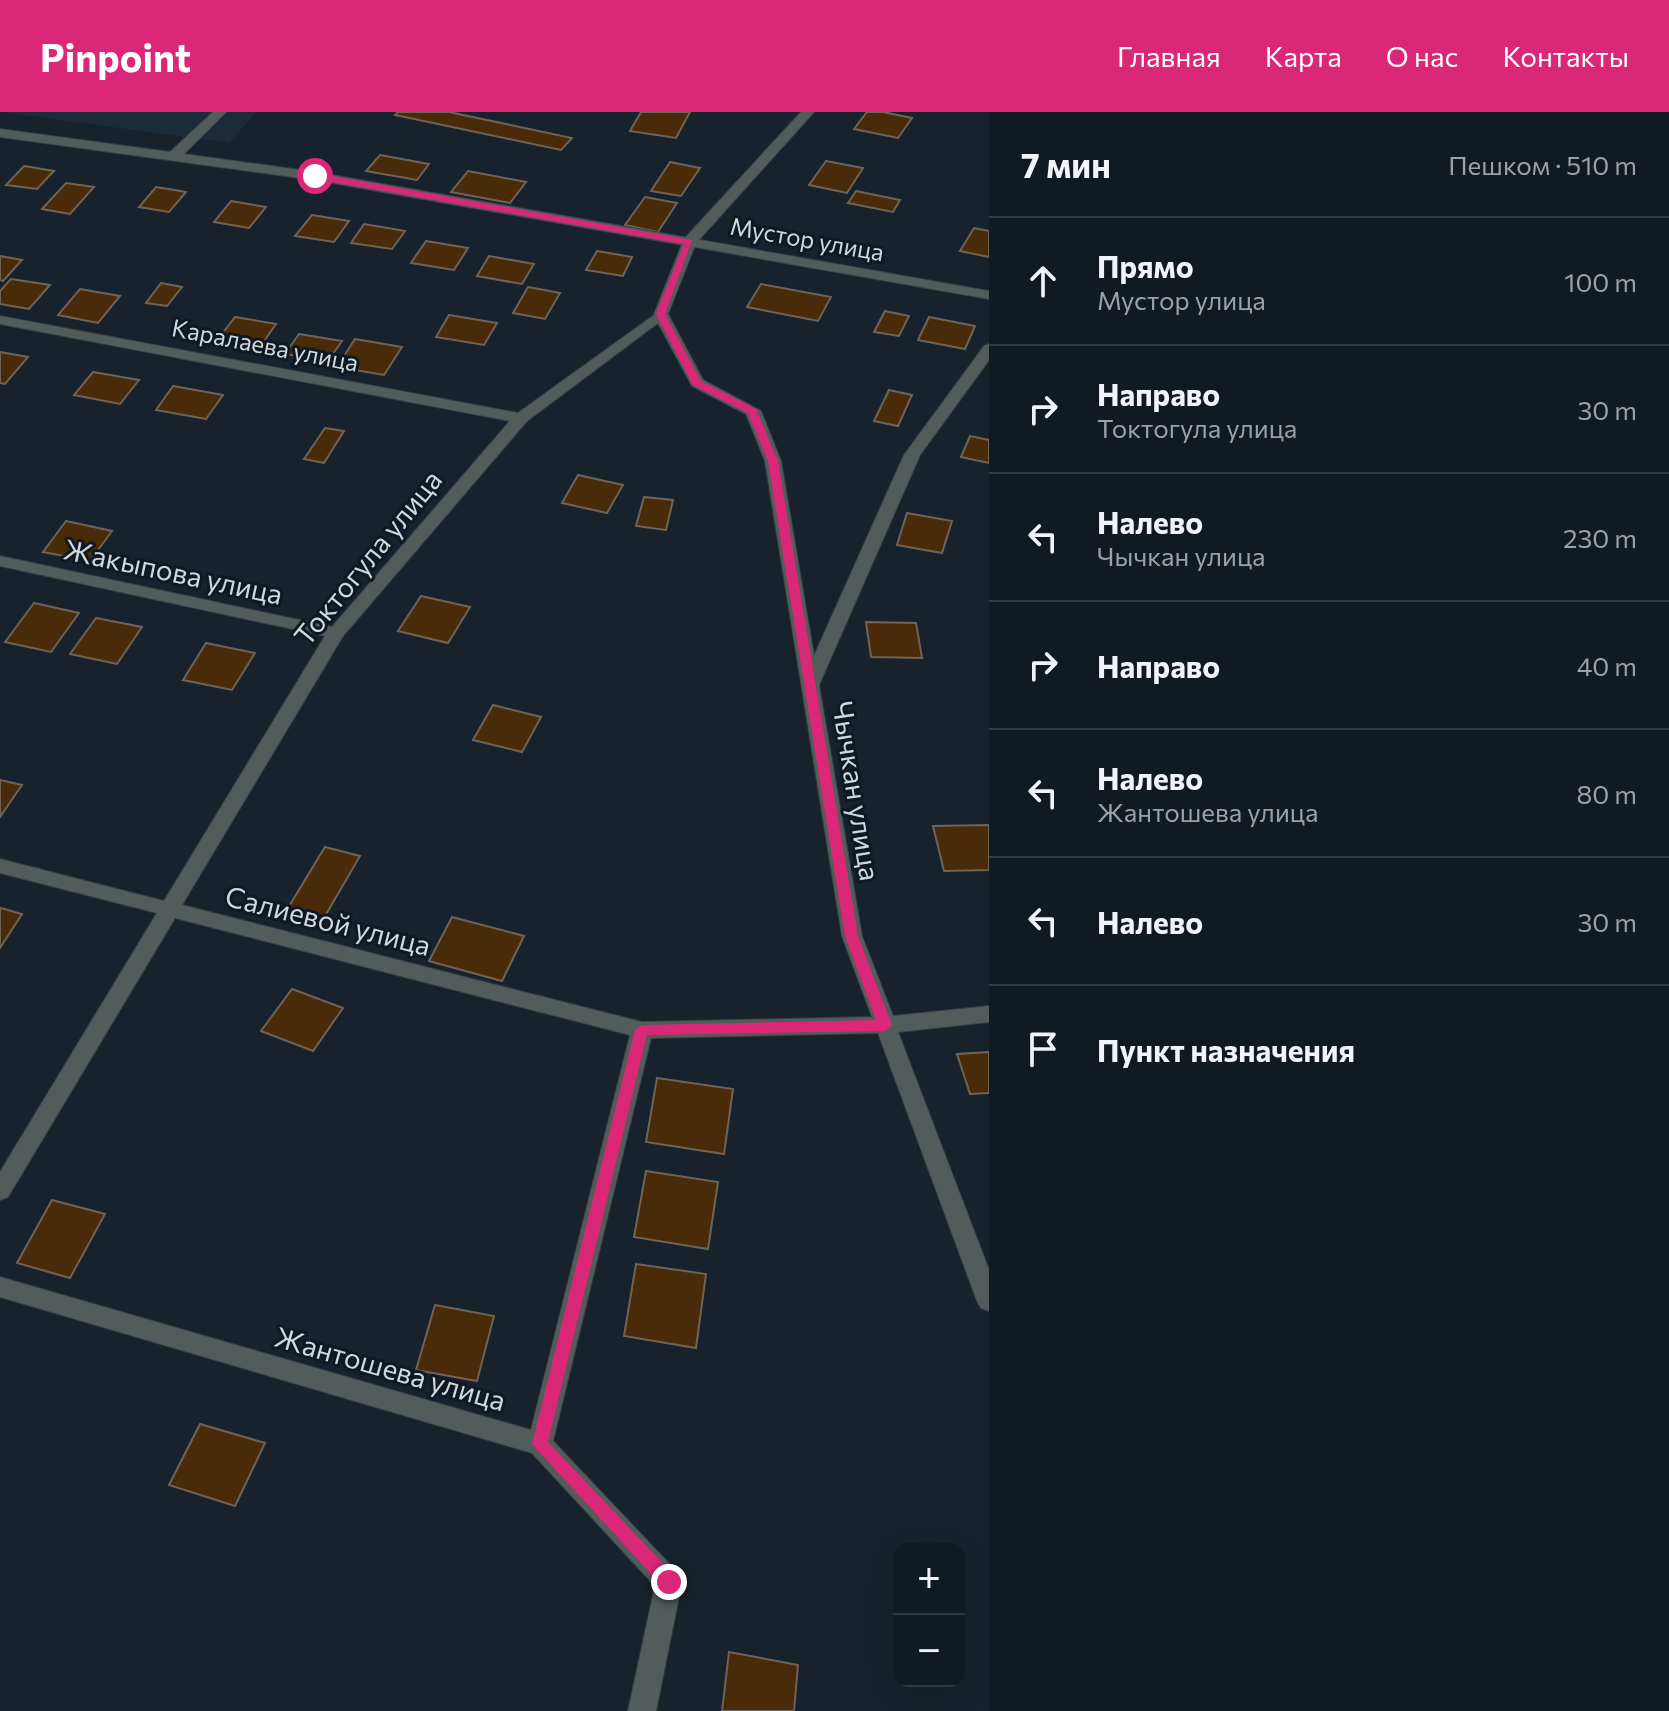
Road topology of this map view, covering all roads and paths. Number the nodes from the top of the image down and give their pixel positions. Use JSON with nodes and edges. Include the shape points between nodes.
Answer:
{"nodes":[{"id":1,"x":220,"y":112,"type":"edge"},
{"id":2,"x":808,"y":112,"type":"edge"},
{"id":3,"x":0,"y":133,"type":"edge"},
{"id":4,"x":174,"y":156,"type":"junction"},
{"id":5,"x":689,"y":242,"type":"junction"},
{"id":6,"x":989,"y":295,"type":"edge"},
{"id":7,"x":661,"y":314,"type":"junction"},
{"id":8,"x":0,"y":320,"type":"edge"},
{"id":9,"x":989,"y":349,"type":"edge"},
{"id":10,"x":521,"y":418,"type":"junction"},
{"id":11,"x":0,"y":561,"type":"edge"},
{"id":12,"x":336,"y":633,"type":"junction"},
{"id":13,"x":810,"y":686,"type":"junction"},
{"id":14,"x":0,"y":866,"type":"edge"},
{"id":15,"x":170,"y":909,"type":"junction"},
{"id":16,"x":989,"y":1014,"type":"edge"},
{"id":17,"x":885,"y":1025,"type":"junction"},
{"id":18,"x":642,"y":1030,"type":"junction"},
{"id":19,"x":0,"y":1191,"type":"edge"},
{"id":20,"x":0,"y":1287,"type":"edge"},
{"id":21,"x":989,"y":1301,"type":"edge"},
{"id":22,"x":540,"y":1444,"type":"junction"},
{"id":23,"x":642,"y":1711,"type":"edge"}],
"edges":[{"from":1,"to":4,"type":"street"},
{"from":2,"to":5,"type":"street"},
{"from":3,"to":4,"type":"street","name":"Мустор улица"},
{"from":4,"to":5,"type":"street","name":"Мустор улица"},
{"from":5,"to":6,"type":"street","name":"Мустор улица"},
{"from":5,"to":7,"type":"street"},
{"from":7,"to":10,"type":"street","name":"Токтогула улица"},
{"from":7,"to":13,"type":"street","name":"Чычкан улица","via":[[697,383],[753,411],[773,461]]},
{"from":8,"to":10,"type":"street","name":"Каралаева улица"},
{"from":9,"to":13,"type":"street","via":[[912,455]]},
{"from":10,"to":12,"type":"street","name":"Токтогула улица"},
{"from":11,"to":12,"type":"street","name":"Жакыпова улица"},
{"from":12,"to":15,"type":"street","name":"Токтогула улица"},
{"from":13,"to":17,"type":"street","name":"Чычкан улица","via":[[852,936]]},
{"from":14,"to":15,"type":"street","name":"Салиевой улица"},
{"from":15,"to":18,"type":"street","name":"Салиевой улица"},
{"from":15,"to":19,"type":"street","name":"Токтогула улица"},
{"from":16,"to":17,"type":"street","name":"Салиевой улица"},
{"from":17,"to":18,"type":"street","name":"Салиевой улица"},
{"from":17,"to":21,"type":"street","name":"Чычкан улица"},
{"from":18,"to":22,"type":"street"},
{"from":20,"to":22,"type":"street","name":"Жантошева улица"},
{"from":22,"to":23,"type":"street","via":[[669,1582]]}]}
